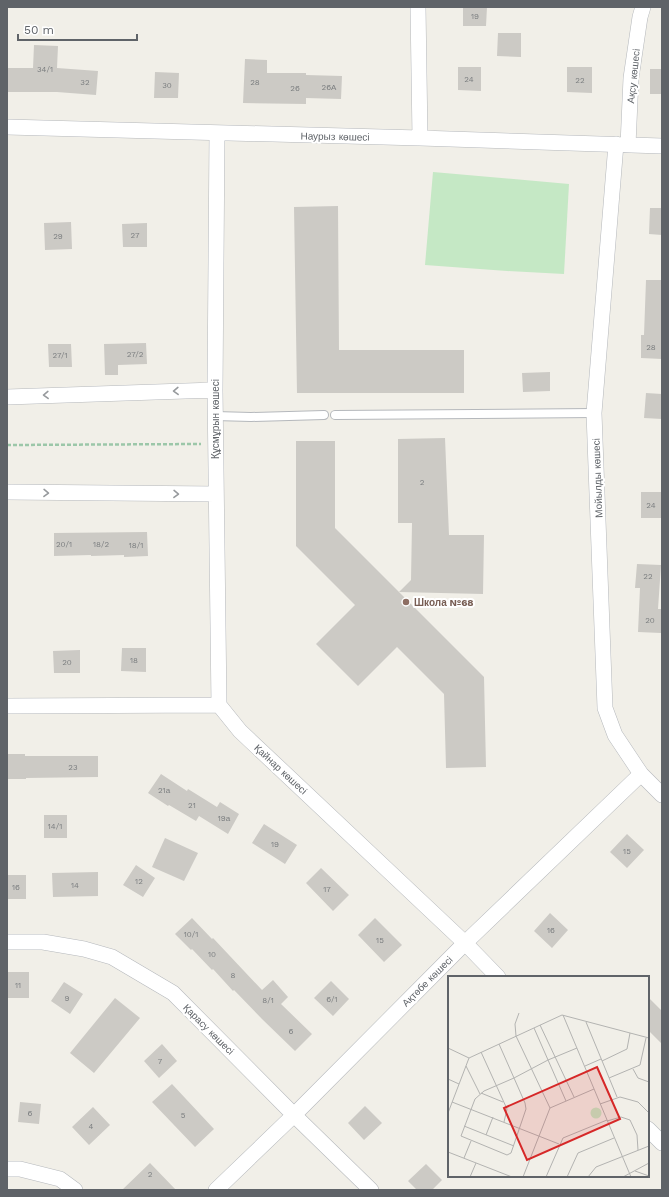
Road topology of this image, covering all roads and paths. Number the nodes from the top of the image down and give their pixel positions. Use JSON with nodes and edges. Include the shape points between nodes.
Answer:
{"nodes":[{"id":1,"x":418,"y":7,"type":"edge"},
{"id":2,"x":643,"y":7,"type":"edge"},
{"id":3,"x":7,"y":126,"type":"edge"},
{"id":4,"x":217,"y":133,"type":"junction"},
{"id":5,"x":420,"y":138,"type":"junction"},
{"id":6,"x":622,"y":145,"type":"junction"},
{"id":7,"x":662,"y":146,"type":"edge"},
{"id":8,"x":215,"y":390,"type":"junction"},
{"id":9,"x":7,"y":396,"type":"edge"},
{"id":10,"x":594,"y":413,"type":"junction"},
{"id":11,"x":324,"y":415,"type":"dead end"},
{"id":12,"x":335,"y":415,"type":"dead end"},
{"id":13,"x":215,"y":416,"type":"junction"},
{"id":14,"x":215,"y":444,"type":"junction"},
{"id":15,"x":7,"y":445,"type":"edge"},
{"id":16,"x":7,"y":492,"type":"edge"},
{"id":17,"x":216,"y":494,"type":"junction"},
{"id":18,"x":219,"y":705,"type":"junction"},
{"id":19,"x":7,"y":706,"type":"edge"},
{"id":20,"x":641,"y":774,"type":"junction"},
{"id":21,"x":662,"y":795,"type":"edge"},
{"id":22,"x":7,"y":942,"type":"edge"},
{"id":23,"x":465,"y":943,"type":"junction"},
{"id":24,"x":497,"y":976,"type":"edge"},
{"id":25,"x":294,"y":1115,"type":"junction"},
{"id":26,"x":649,"y":1130,"type":"edge"},
{"id":27,"x":662,"y":1143,"type":"edge"},
{"id":28,"x":7,"y":1169,"type":"edge"},
{"id":29,"x":75,"y":1190,"type":"edge"},
{"id":30,"x":216,"y":1190,"type":"edge"},
{"id":31,"x":371,"y":1190,"type":"edge"}],
"edges":[{"from":1,"to":5,"type":"street"},
{"from":2,"to":6,"type":"street","name":"Ақсу көшесі"},
{"from":3,"to":4,"type":"street","name":"Наурыз көшесі"},
{"from":4,"to":5,"type":"street","name":"Наурыз көшесі"},
{"from":4,"to":8,"type":"street","name":"Құсмұрын көшесі"},
{"from":5,"to":6,"type":"street","name":"Наурыз көшесі"},
{"from":6,"to":7,"type":"street","name":"Наурыз көшесі"},
{"from":6,"to":10,"type":"street","name":"Мойылды көшесі"},
{"from":8,"to":9,"type":"street","one_way":true},
{"from":8,"to":13,"type":"street","name":"Құсмұрын көшесі"},
{"from":10,"to":12,"type":"lane"},
{"from":10,"to":20,"type":"street","name":"Мойылды көшесі","via":[[605,708],[615,735]]},
{"from":11,"to":13,"type":"lane"},
{"from":13,"to":14,"type":"street","name":"Құсмұрын көшесі"},
{"from":14,"to":15,"type":"path"},
{"from":14,"to":17,"type":"street","name":"Құсмұрын көшесі"},
{"from":16,"to":17,"type":"street","one_way":true},
{"from":17,"to":18,"type":"street","name":"Құсмұрын көшесі"},
{"from":18,"to":19,"type":"street"},
{"from":18,"to":23,"type":"street","name":"Қайнар көшесі","via":[[240,731]]},
{"from":20,"to":21,"type":"street","name":"Мойылды көшесі"},
{"from":20,"to":23,"type":"street","name":"Ақтөбе көшесі"},
{"from":22,"to":25,"type":"street","name":"Қарасу көшесі","via":[[43,942],[112,957],[174,993]]},
{"from":23,"to":24,"type":"street","name":"Қайнар көшесі"},
{"from":23,"to":25,"type":"street","name":"Ақтөбе көшесі"},
{"from":25,"to":30,"type":"street","name":"Ақтөбе көшесі"},
{"from":25,"to":31,"type":"street","name":"Қарасу көшесі"},
{"from":26,"to":27,"type":"street"},
{"from":28,"to":29,"type":"street","via":[[20,1169],[60,1179]]}]}
